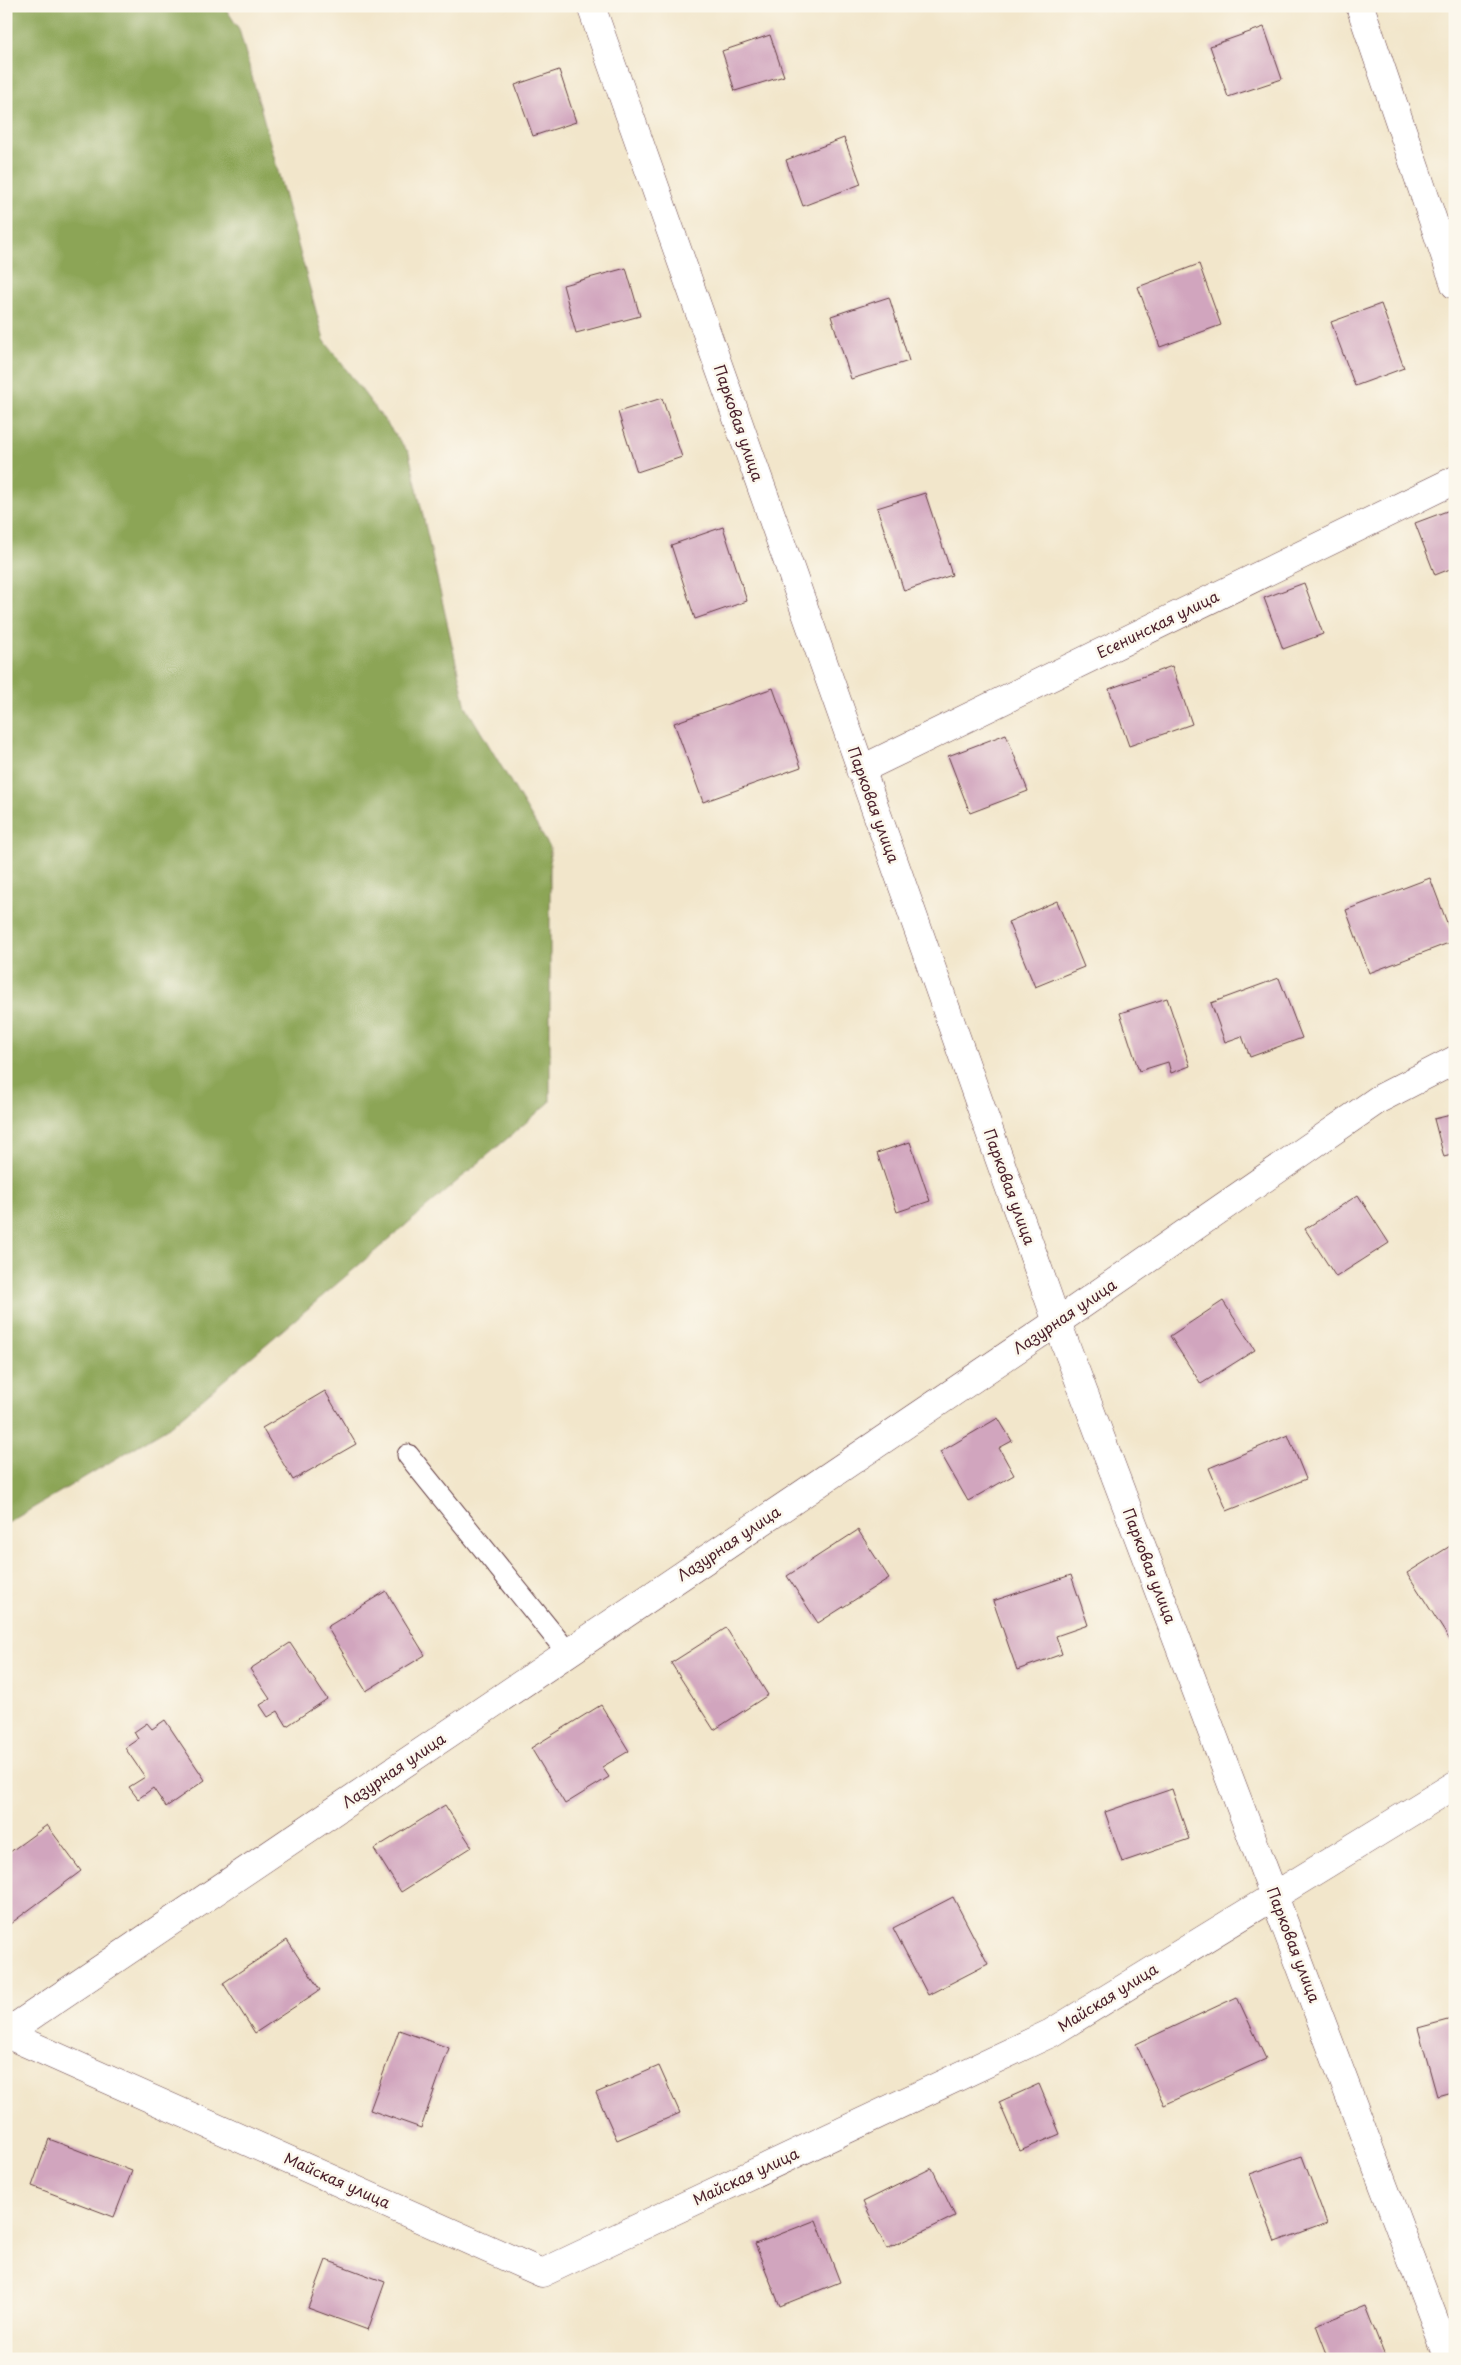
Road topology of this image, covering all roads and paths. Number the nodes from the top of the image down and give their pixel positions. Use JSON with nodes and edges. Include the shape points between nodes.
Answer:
{"nodes":[{"id":1,"x":591,"y":6,"type":"edge"},
{"id":2,"x":1360,"y":6,"type":"edge"},
{"id":3,"x":1455,"y":285,"type":"edge"},
{"id":4,"x":1455,"y":480,"type":"edge"},
{"id":5,"x":860,"y":770,"type":"junction"},
{"id":6,"x":1455,"y":1060,"type":"edge"},
{"id":7,"x":1057,"y":1322,"type":"junction"},
{"id":8,"x":408,"y":1455,"type":"dead end"},
{"id":9,"x":568,"y":1653,"type":"junction"},
{"id":10,"x":1455,"y":1785,"type":"edge"},
{"id":11,"x":1274,"y":1896,"type":"junction"},
{"id":12,"x":6,"y":2033,"type":"edge"},
{"id":13,"x":1449,"y":2359,"type":"edge"}],
"edges":[{"from":1,"to":5,"type":"street","name":"Парковая улица"},
{"from":2,"to":3,"type":"street"},
{"from":4,"to":5,"type":"street","name":"Есенинская улица"},
{"from":5,"to":7,"type":"street","name":"Парковая улица"},
{"from":6,"to":7,"type":"street","name":"Лазурная улица","via":[[1378,1099]]},
{"from":7,"to":9,"type":"street","name":"Лазурная улица"},
{"from":7,"to":11,"type":"street","name":"Парковая улица"},
{"from":8,"to":9,"type":"lane"},
{"from":9,"to":12,"type":"street","name":"Лазурная улица"},
{"from":10,"to":11,"type":"street","name":"Майская улица"},
{"from":11,"to":12,"type":"street","name":"Майская улица","via":[[1051,2033],[542,2273]]},
{"from":11,"to":13,"type":"street","name":"Парковая улица"}]}
